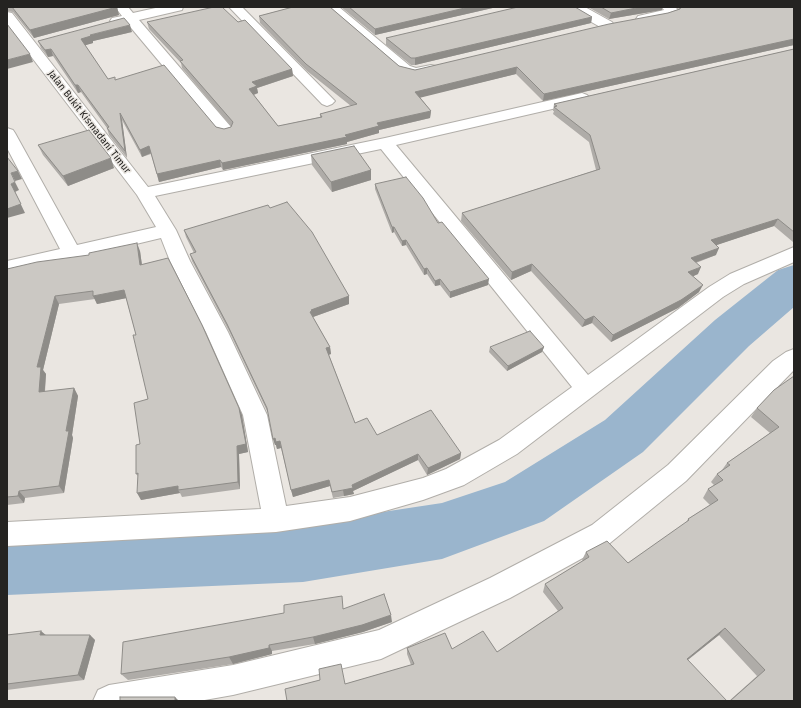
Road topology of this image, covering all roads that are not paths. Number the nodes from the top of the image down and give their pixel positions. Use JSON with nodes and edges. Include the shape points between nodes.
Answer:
{"nodes":[{"id":1,"x":177,"y":7,"type":"edge"},
{"id":2,"x":235,"y":7,"type":"edge"},
{"id":3,"x":331,"y":7,"type":"edge"},
{"id":4,"x":575,"y":7,"type":"edge"},
{"id":5,"x":668,"y":7,"type":"edge"},
{"id":6,"x":125,"y":12,"type":"edge"},
{"id":7,"x":7,"y":16,"type":"edge"},
{"id":8,"x":618,"y":23,"type":"junction"},
{"id":9,"x":106,"y":24,"type":"edge"},
{"id":10,"x":592,"y":29,"type":"edge"},
{"id":11,"x":45,"y":41,"type":"edge"},
{"id":12,"x":29,"y":45,"type":"junction"},
{"id":13,"x":441,"y":66,"type":"edge"},
{"id":14,"x":594,"y":96,"type":"edge"},
{"id":15,"x":327,"y":101,"type":"dead end"},
{"id":16,"x":225,"y":130,"type":"edge"},
{"id":17,"x":7,"y":133,"type":"edge"},
{"id":18,"x":385,"y":142,"type":"junction"},
{"id":19,"x":144,"y":193,"type":"junction"},
{"id":20,"x":167,"y":230,"type":"junction"},
{"id":21,"x":72,"y":253,"type":"junction"},
{"id":22,"x":794,"y":254,"type":"edge"},
{"id":23,"x":7,"y":268,"type":"edge"},
{"id":24,"x":794,"y":358,"type":"edge"},
{"id":25,"x":587,"y":389,"type":"junction"},
{"id":26,"x":276,"y":520,"type":"junction"},
{"id":27,"x":7,"y":534,"type":"edge"},
{"id":28,"x":109,"y":701,"type":"edge"}],
"edges":[{"from":1,"to":6,"type":"street"},
{"from":2,"to":15,"type":"street"},
{"from":3,"to":13,"type":"street","via":[[379,40],[405,69],[415,72]]},
{"from":4,"to":8,"type":"street"},
{"from":5,"to":8,"type":"street","via":[[672,11],[666,14]]},
{"from":6,"to":9,"type":"street"},
{"from":6,"to":16,"type":"street"},
{"from":7,"to":12,"type":"street","name":"Jalan Bukit Kismadani Timur"},
{"from":8,"to":10,"type":"street"},
{"from":11,"to":12,"type":"street"},
{"from":12,"to":19,"type":"street","name":"Jalan Bukit Kismadani Timur"},
{"from":14,"to":18,"type":"street"},
{"from":17,"to":21,"type":"street"},
{"from":18,"to":19,"type":"street"},
{"from":18,"to":25,"type":"street"},
{"from":19,"to":20,"type":"street","name":"Jalan Bukit Kismadani Timur"},
{"from":20,"to":21,"type":"street"},
{"from":20,"to":26,"type":"street","name":"Jalan Bukit Kismadani Timur","via":[[255,414]]},
{"from":21,"to":23,"type":"street"},
{"from":22,"to":25,"type":"street","via":[[737,278]]},
{"from":24,"to":28,"type":"street","via":[[781,367],[677,473],[601,534],[500,588],[381,644],[233,680]]},
{"from":25,"to":26,"type":"street","via":[[508,447],[455,477],[357,508]]},
{"from":26,"to":27,"type":"street"}]}
